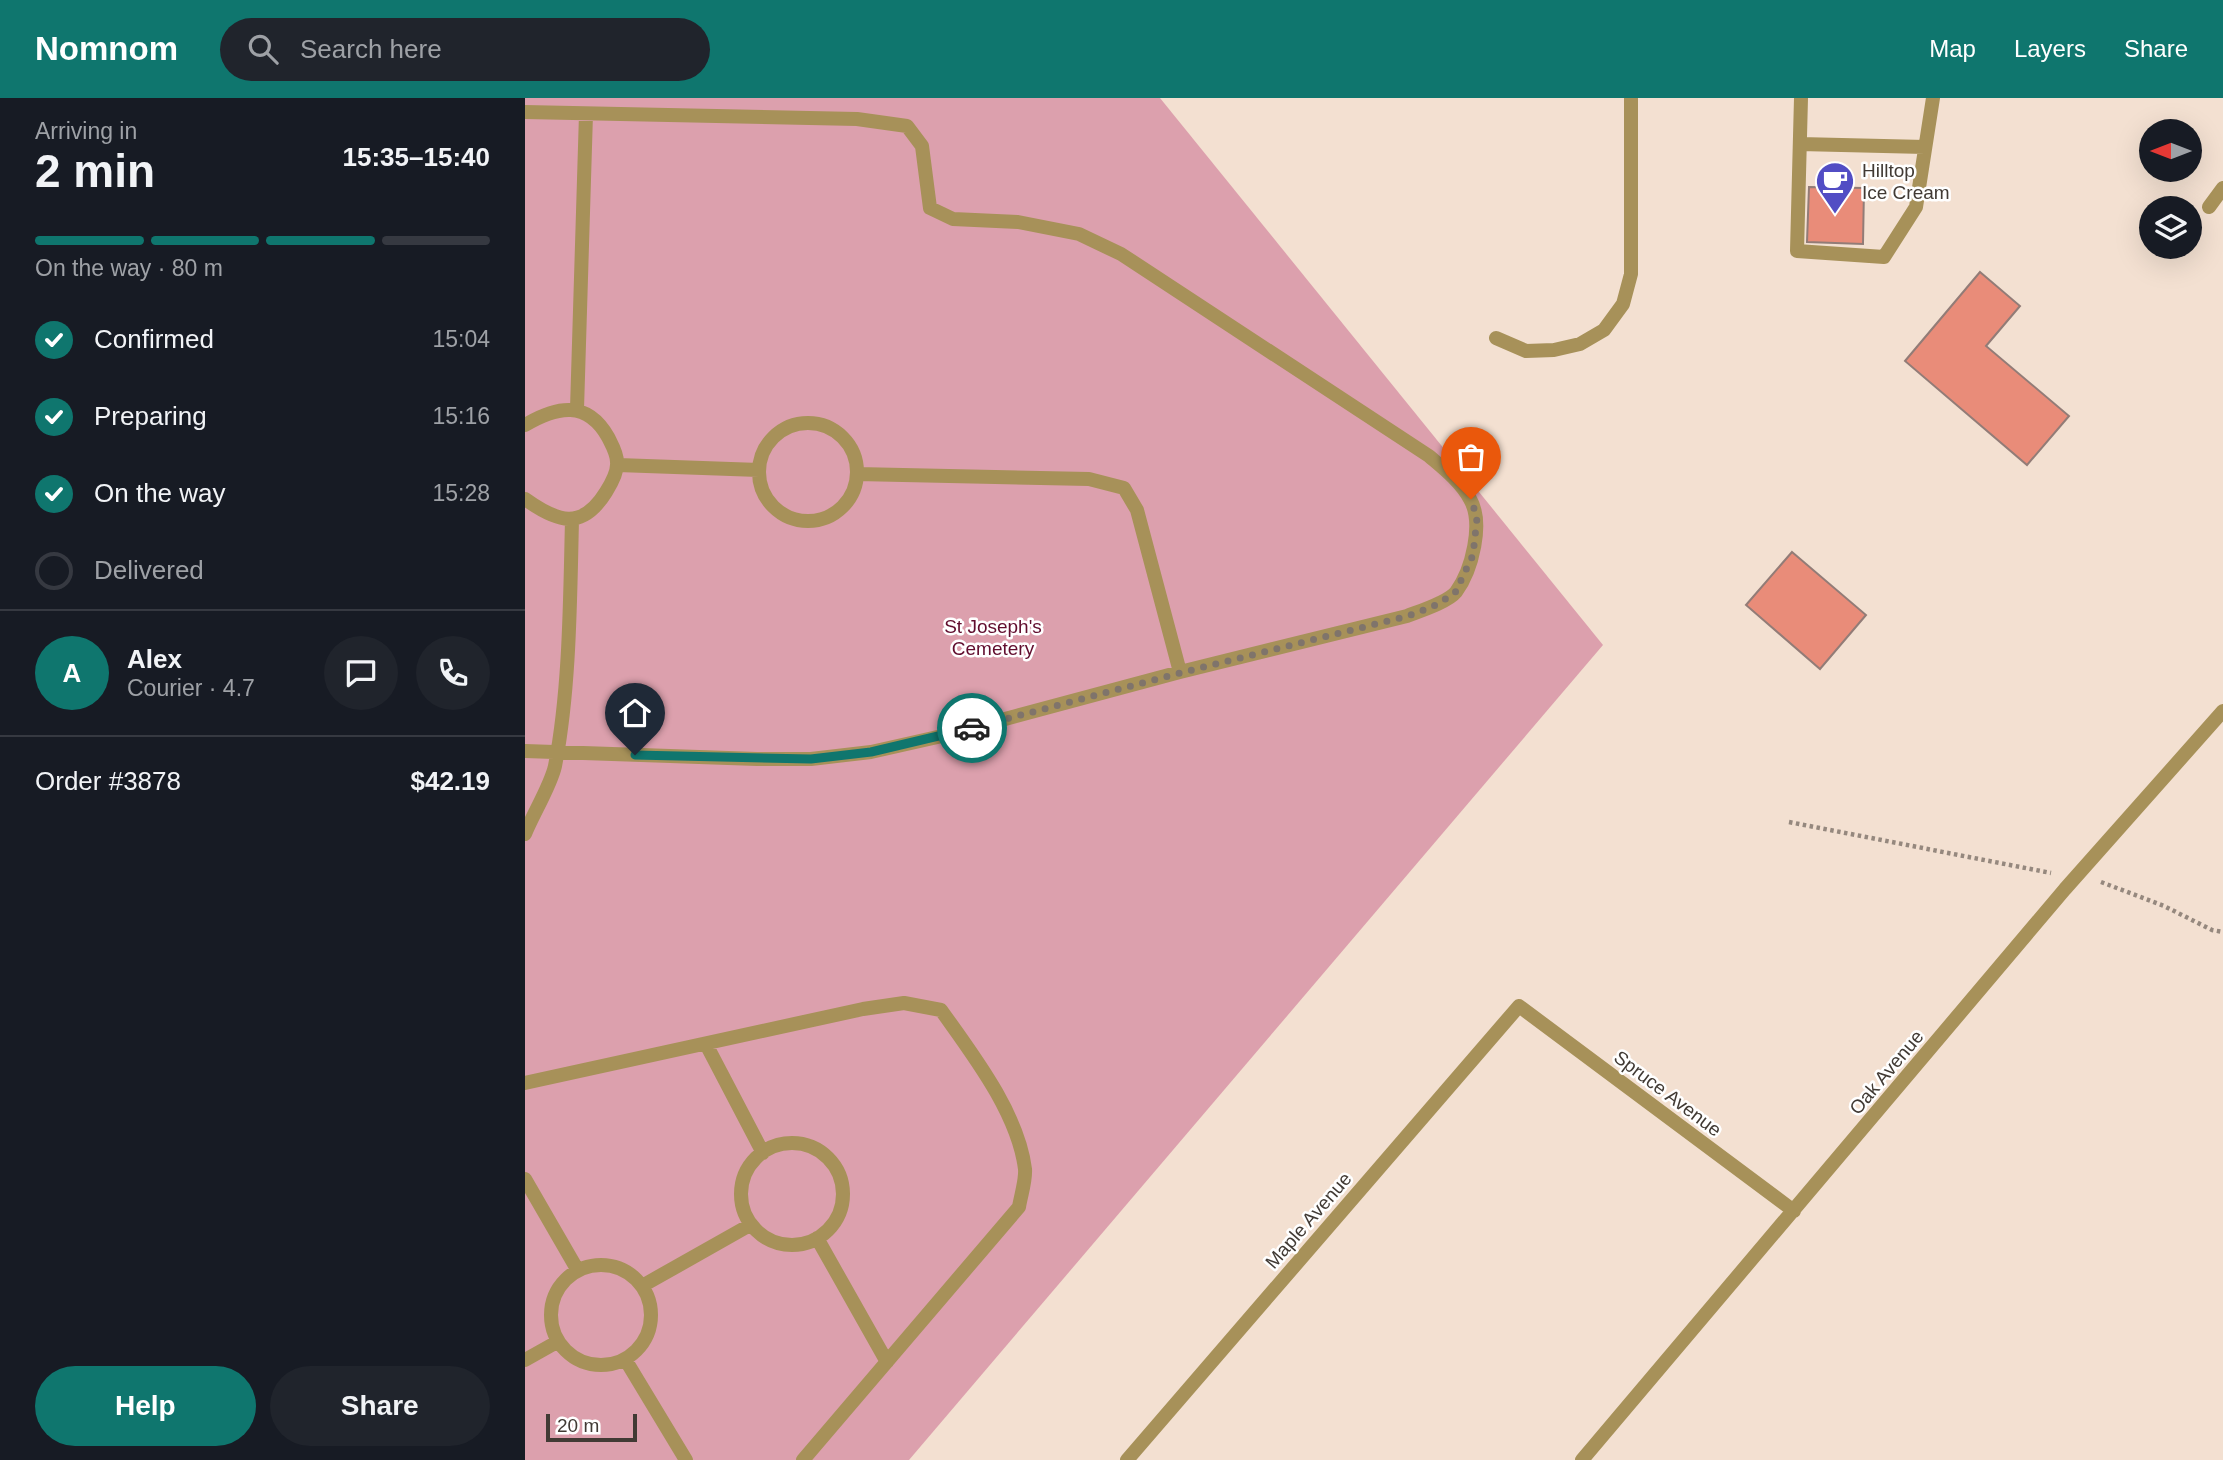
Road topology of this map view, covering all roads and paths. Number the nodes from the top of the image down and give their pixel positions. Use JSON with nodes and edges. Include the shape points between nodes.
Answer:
{"nodes":[{"id":1,"x":1631,"y":98,"type":"edge"},
{"id":2,"x":1801,"y":98,"type":"edge"},
{"id":3,"x":1933,"y":98,"type":"edge"},
{"id":4,"x":525,"y":112,"type":"edge"},
{"id":5,"x":586,"y":114,"type":"junction"},
{"id":6,"x":1800,"y":144,"type":"junction"},
{"id":7,"x":1925,"y":147,"type":"junction"},
{"id":8,"x":2223,"y":188,"type":"edge"},
{"id":9,"x":2209,"y":207,"type":"dead end"},
{"id":10,"x":1496,"y":338,"type":"dead end"},
{"id":11,"x":577,"y":409,"type":"junction"},
{"id":12,"x":525,"y":425,"type":"edge"},
{"id":13,"x":618,"y":465,"type":"junction"},
{"id":14,"x":759,"y":470,"type":"junction"},
{"id":15,"x":857,"y":474,"type":"junction"},
{"id":16,"x":525,"y":499,"type":"edge"},
{"id":17,"x":572,"y":520,"type":"junction"},
{"id":18,"x":1180,"y":673,"type":"junction"},
{"id":19,"x":2223,"y":711,"type":"edge"},
{"id":20,"x":525,"y":751,"type":"edge"},
{"id":21,"x":556,"y":752,"type":"junction"},
{"id":22,"x":1789,"y":821,"type":"dead end"},
{"id":23,"x":525,"y":834,"type":"edge"},
{"id":24,"x":2076,"y":877,"type":"junction"},
{"id":25,"x":2223,"y":932,"type":"edge"},
{"id":26,"x":1519,"y":1006,"type":"joint"},
{"id":27,"x":706,"y":1044,"type":"junction"},
{"id":28,"x":525,"y":1083,"type":"edge"},
{"id":29,"x":763,"y":1153,"type":"junction"},
{"id":30,"x":525,"y":1179,"type":"edge"},
{"id":31,"x":1794,"y":1211,"type":"junction"},
{"id":32,"x":750,"y":1225,"type":"junction"},
{"id":33,"x":817,"y":1238,"type":"junction"},
{"id":34,"x":577,"y":1269,"type":"junction"},
{"id":35,"x":642,"y":1286,"type":"junction"},
{"id":36,"x":557,"y":1342,"type":"junction"},
{"id":37,"x":625,"y":1359,"type":"junction"},
{"id":38,"x":525,"y":1360,"type":"edge"},
{"id":39,"x":887,"y":1362,"type":"junction"},
{"id":40,"x":686,"y":1460,"type":"edge"},
{"id":41,"x":803,"y":1460,"type":"edge"},
{"id":42,"x":1127,"y":1460,"type":"edge"},
{"id":43,"x":1582,"y":1460,"type":"edge"}],
"edges":[{"from":1,"to":10,"type":"street","via":[[1631,274],[1623,304],[1604,330],[1580,344],[1526,351]]},
{"from":2,"to":6,"type":"street"},
{"from":3,"to":7,"type":"street"},
{"from":4,"to":5,"type":"street"},
{"from":5,"to":11,"type":"street"},
{"from":5,"to":18,"type":"street","via":[[857,119],[907,126],[922,146],[930,208],[953,219],[1019,222],[1079,234],[1121,254],[1429,456],[1471,499],[1477,518],[1473,555],[1455,593],[1432,607]]},
{"from":6,"to":7,"type":"street"},
{"from":6,"to":7,"type":"street","via":[[1797,251],[1884,257],[1916,206]]},
{"from":8,"to":9,"type":"street"},
{"from":11,"to":12,"type":"street","via":[[552,411]]},
{"from":11,"to":13,"type":"street","via":[[590,415],[605,433]]},
{"from":13,"to":14,"type":"street"},
{"from":13,"to":17,"type":"street","via":[[592,511]]},
{"from":14,"to":15,"type":"street","via":[[763,452],[773,438],[803,423],[835,431],[851,450]]},
{"from":14,"to":15,"type":"street","via":[[763,491],[776,510],[805,522],[835,514],[854,490]]},
{"from":15,"to":18,"type":"street","via":[[1089,480],[1124,488],[1137,510]]},
{"from":16,"to":17,"type":"street","via":[[551,515]]},
{"from":17,"to":21,"type":"street","via":[[570,603]]},
{"from":18,"to":21,"type":"street","via":[[871,752],[757,759]]},
{"from":19,"to":24,"type":"street","name":"Oak Avenue"},
{"from":20,"to":21,"type":"street"},
{"from":21,"to":23,"type":"street","via":[[554,768]]},
{"from":22,"to":24,"type":"path"},
{"from":24,"to":25,"type":"path","via":[[2105,883]]},
{"from":24,"to":31,"type":"street","name":"Oak Avenue"},
{"from":26,"to":31,"type":"street","name":"Spruce Avenue"},
{"from":26,"to":42,"type":"street","name":"Maple Avenue"},
{"from":27,"to":28,"type":"street"},
{"from":27,"to":29,"type":"street"},
{"from":27,"to":39,"type":"street","via":[[904,1003],[941,1010],[979,1064],[1013,1125],[1025,1171],[1019,1207]]},
{"from":29,"to":32,"type":"street","via":[[753,1161],[741,1191]]},
{"from":29,"to":33,"type":"street","via":[[797,1143],[827,1157],[837,1170],[842,1203],[836,1220]]},
{"from":30,"to":34,"type":"street"},
{"from":31,"to":43,"type":"street","name":"Oak Avenue"},
{"from":32,"to":33,"type":"street","via":[[777,1243],[794,1245]]},
{"from":32,"to":35,"type":"street"},
{"from":33,"to":39,"type":"street"},
{"from":34,"to":35,"type":"street","via":[[603,1264],[619,1267]]},
{"from":34,"to":36,"type":"street","via":[[560,1284],[553,1300],[551,1317]]},
{"from":35,"to":37,"type":"street","via":[[651,1319],[639,1348]]},
{"from":36,"to":37,"type":"street","via":[[577,1359],[593,1365]]},
{"from":36,"to":38,"type":"street"},
{"from":37,"to":40,"type":"street"},
{"from":39,"to":41,"type":"street"}]}
